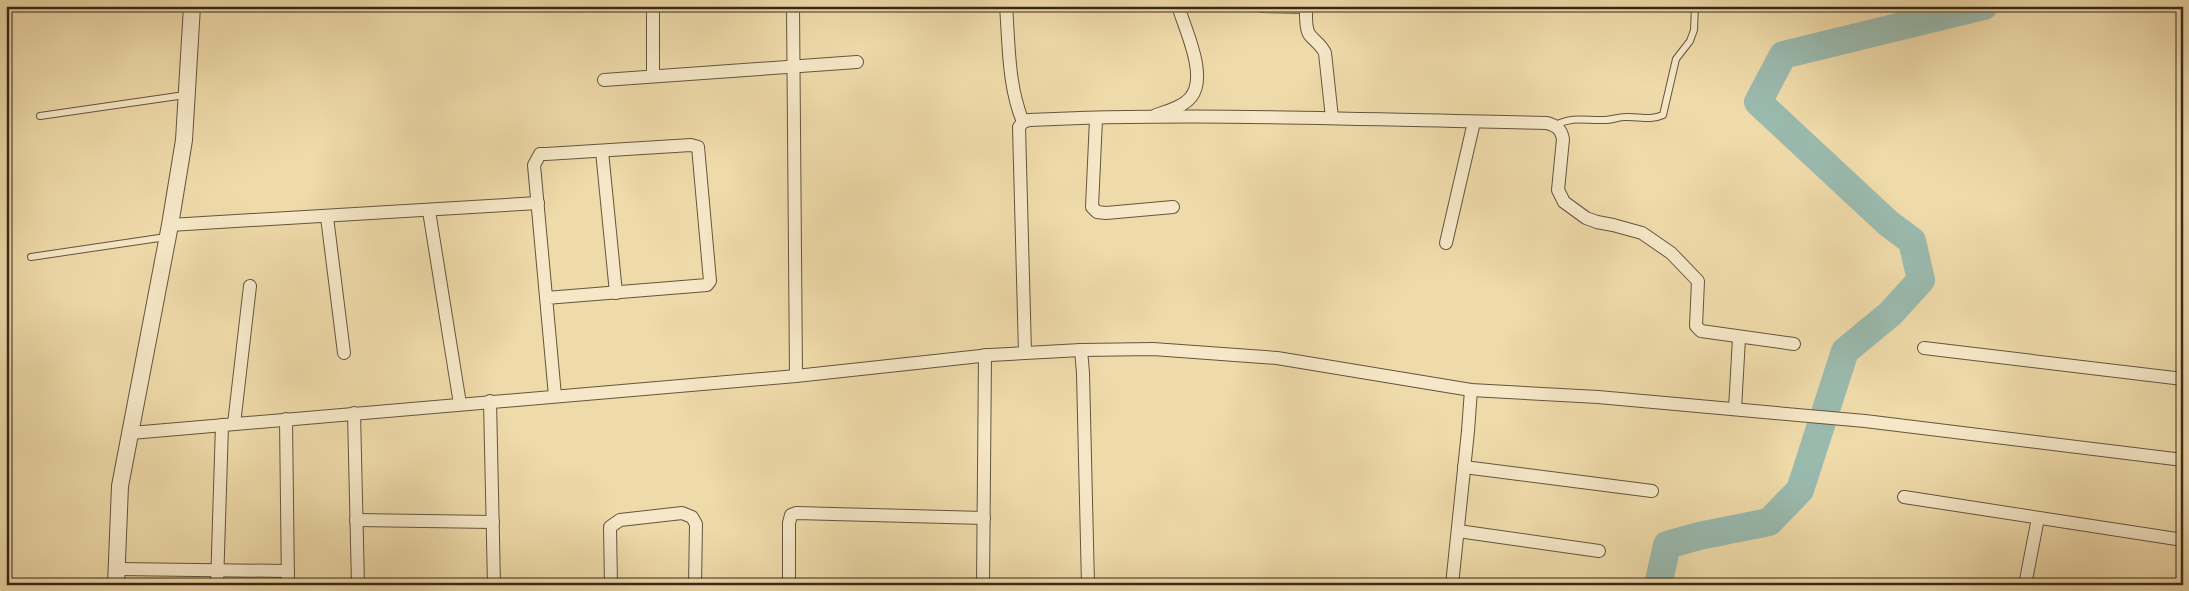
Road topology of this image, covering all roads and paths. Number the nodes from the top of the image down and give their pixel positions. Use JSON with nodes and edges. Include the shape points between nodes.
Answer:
{"nodes":[{"id":1,"x":192,"y":6,"type":"edge"},
{"id":2,"x":653,"y":6,"type":"edge"},
{"id":3,"x":793,"y":6,"type":"edge"},
{"id":4,"x":1006,"y":6,"type":"edge"},
{"id":5,"x":1178,"y":6,"type":"edge"},
{"id":6,"x":1261,"y":6,"type":"edge"},
{"id":7,"x":1695,"y":6,"type":"edge"},
{"id":8,"x":1306,"y":7,"type":"edge"},
{"id":9,"x":857,"y":62,"type":"dead end"},
{"id":10,"x":794,"y":67,"type":"junction"},
{"id":11,"x":653,"y":76,"type":"junction"},
{"id":12,"x":604,"y":80,"type":"dead end"},
{"id":13,"x":187,"y":94,"type":"junction"},
{"id":14,"x":40,"y":116,"type":"dead end"},
{"id":15,"x":1149,"y":118,"type":"junction"},
{"id":16,"x":1332,"y":118,"type":"junction"},
{"id":17,"x":1096,"y":119,"type":"junction"},
{"id":18,"x":1023,"y":122,"type":"junction"},
{"id":19,"x":1474,"y":122,"type":"junction"},
{"id":20,"x":1556,"y":125,"type":"junction"},
{"id":21,"x":602,"y":151,"type":"junction"},
{"id":22,"x":538,"y":204,"type":"junction"},
{"id":23,"x":1173,"y":207,"type":"dead end"},
{"id":24,"x":429,"y":211,"type":"junction"},
{"id":25,"x":327,"y":216,"type":"junction"},
{"id":26,"x":169,"y":231,"type":"junction"},
{"id":27,"x":1446,"y":243,"type":"dead end"},
{"id":28,"x":31,"y":257,"type":"dead end"},
{"id":29,"x":250,"y":286,"type":"dead end"},
{"id":30,"x":616,"y":293,"type":"junction"},
{"id":31,"x":546,"y":298,"type":"junction"},
{"id":32,"x":1739,"y":338,"type":"junction"},
{"id":33,"x":1794,"y":344,"type":"dead end"},
{"id":34,"x":1924,"y":348,"type":"dead end"},
{"id":35,"x":1081,"y":350,"type":"junction"},
{"id":36,"x":344,"y":353,"type":"dead end"},
{"id":37,"x":1025,"y":353,"type":"junction"},
{"id":38,"x":985,"y":355,"type":"junction"},
{"id":39,"x":796,"y":376,"type":"junction"},
{"id":40,"x":2183,"y":379,"type":"edge"},
{"id":41,"x":1471,"y":390,"type":"junction"},
{"id":42,"x":556,"y":396,"type":"junction"},
{"id":43,"x":490,"y":402,"type":"junction"},
{"id":44,"x":460,"y":404,"type":"junction"},
{"id":45,"x":1735,"y":409,"type":"junction"},
{"id":46,"x":354,"y":413,"type":"junction"},
{"id":47,"x":286,"y":419,"type":"junction"},
{"id":48,"x":228,"y":424,"type":"junction"},
{"id":49,"x":131,"y":433,"type":"junction"},
{"id":50,"x":2183,"y":460,"type":"edge"},
{"id":51,"x":1464,"y":467,"type":"junction"},
{"id":52,"x":1652,"y":491,"type":"dead end"},
{"id":53,"x":1904,"y":497,"type":"dead end"},
{"id":54,"x":984,"y":518,"type":"junction"},
{"id":55,"x":2038,"y":518,"type":"junction"},
{"id":56,"x":356,"y":520,"type":"junction"},
{"id":57,"x":493,"y":522,"type":"junction"},
{"id":58,"x":1458,"y":532,"type":"junction"},
{"id":59,"x":2183,"y":540,"type":"edge"},
{"id":60,"x":1599,"y":551,"type":"dead end"},
{"id":61,"x":218,"y":570,"type":"junction"},
{"id":62,"x":288,"y":571,"type":"junction"},
{"id":63,"x":117,"y":577,"type":"edge"},
{"id":64,"x":217,"y":585,"type":"edge"},
{"id":65,"x":288,"y":585,"type":"edge"},
{"id":66,"x":358,"y":585,"type":"edge"},
{"id":67,"x":494,"y":585,"type":"edge"},
{"id":68,"x":611,"y":585,"type":"edge"},
{"id":69,"x":696,"y":585,"type":"edge"},
{"id":70,"x":789,"y":585,"type":"edge"},
{"id":71,"x":983,"y":585,"type":"edge"},
{"id":72,"x":1088,"y":585,"type":"edge"},
{"id":73,"x":1452,"y":585,"type":"edge"},
{"id":74,"x":2026,"y":585,"type":"edge"}],
"edges":[{"from":1,"to":13,"type":"street"},
{"from":2,"to":11,"type":"street"},
{"from":3,"to":10,"type":"street"},
{"from":4,"to":18,"type":"street","via":[[1014,95]]},
{"from":5,"to":15,"type":"street","via":[[1194,56],[1197,83],[1192,97],[1184,104]]},
{"from":6,"to":8,"type":"street"},
{"from":7,"to":20,"type":"lane","via":[[1694,30],[1676,59],[1663,115],[1649,119],[1578,118]]},
{"from":8,"to":16,"type":"street","via":[[1307,30],[1325,52]]},
{"from":9,"to":10,"type":"street"},
{"from":10,"to":11,"type":"street"},
{"from":10,"to":39,"type":"street"},
{"from":11,"to":12,"type":"street"},
{"from":13,"to":14,"type":"lane"},
{"from":13,"to":26,"type":"street","via":[[184,140]]},
{"from":15,"to":16,"type":"street"},
{"from":15,"to":17,"type":"street"},
{"from":16,"to":19,"type":"street"},
{"from":17,"to":18,"type":"street"},
{"from":17,"to":23,"type":"street","via":[[1092,207],[1097,212],[1106,213]]},
{"from":18,"to":37,"type":"street","via":[[1019,127]]},
{"from":19,"to":20,"type":"street"},
{"from":19,"to":27,"type":"street"},
{"from":20,"to":32,"type":"street","via":[[1562,131],[1558,190],[1564,202],[1591,220],[1642,233],[1671,253],[1698,281],[1696,326],[1701,331]]},
{"from":21,"to":22,"type":"street","via":[[540,154],[534,165]]},
{"from":21,"to":30,"type":"street"},
{"from":21,"to":30,"type":"street","via":[[691,145],[698,147],[700,158],[710,281],[702,286]]},
{"from":22,"to":24,"type":"street"},
{"from":22,"to":31,"type":"street"},
{"from":24,"to":25,"type":"street"},
{"from":24,"to":44,"type":"street"},
{"from":25,"to":26,"type":"street"},
{"from":25,"to":36,"type":"street"},
{"from":26,"to":28,"type":"lane"},
{"from":26,"to":49,"type":"street"},
{"from":29,"to":48,"type":"street"},
{"from":30,"to":31,"type":"street"},
{"from":31,"to":42,"type":"street"},
{"from":32,"to":33,"type":"street"},
{"from":32,"to":45,"type":"street"},
{"from":34,"to":40,"type":"street"},
{"from":35,"to":37,"type":"street"},
{"from":35,"to":41,"type":"street","via":[[1153,349],[1277,358]]},
{"from":35,"to":72,"type":"street"},
{"from":37,"to":38,"type":"street"},
{"from":38,"to":39,"type":"street"},
{"from":38,"to":54,"type":"street"},
{"from":39,"to":42,"type":"street"},
{"from":41,"to":45,"type":"street"},
{"from":41,"to":51,"type":"street"},
{"from":42,"to":43,"type":"street"},
{"from":43,"to":44,"type":"street"},
{"from":43,"to":57,"type":"street"},
{"from":44,"to":46,"type":"street"},
{"from":45,"to":50,"type":"street","via":[[1865,421]]},
{"from":46,"to":47,"type":"street"},
{"from":46,"to":56,"type":"street"},
{"from":47,"to":48,"type":"street"},
{"from":47,"to":62,"type":"street"},
{"from":48,"to":49,"type":"street"},
{"from":48,"to":61,"type":"street"},
{"from":49,"to":63,"type":"street","via":[[120,486]]},
{"from":51,"to":52,"type":"street"},
{"from":51,"to":58,"type":"street"},
{"from":53,"to":55,"type":"street"},
{"from":54,"to":70,"type":"street","via":[[796,513],[791,515],[789,523]]},
{"from":54,"to":71,"type":"street"},
{"from":55,"to":59,"type":"street"},
{"from":55,"to":74,"type":"street"},
{"from":56,"to":57,"type":"street"},
{"from":56,"to":66,"type":"street"},
{"from":57,"to":67,"type":"street"},
{"from":58,"to":60,"type":"street"},
{"from":58,"to":73,"type":"street"},
{"from":61,"to":62,"type":"street"},
{"from":61,"to":63,"type":"street"},
{"from":61,"to":64,"type":"street"},
{"from":62,"to":65,"type":"street"},
{"from":68,"to":69,"type":"street","via":[[610,527],[613,523],[682,513],[692,517],[696,524]]}]}
